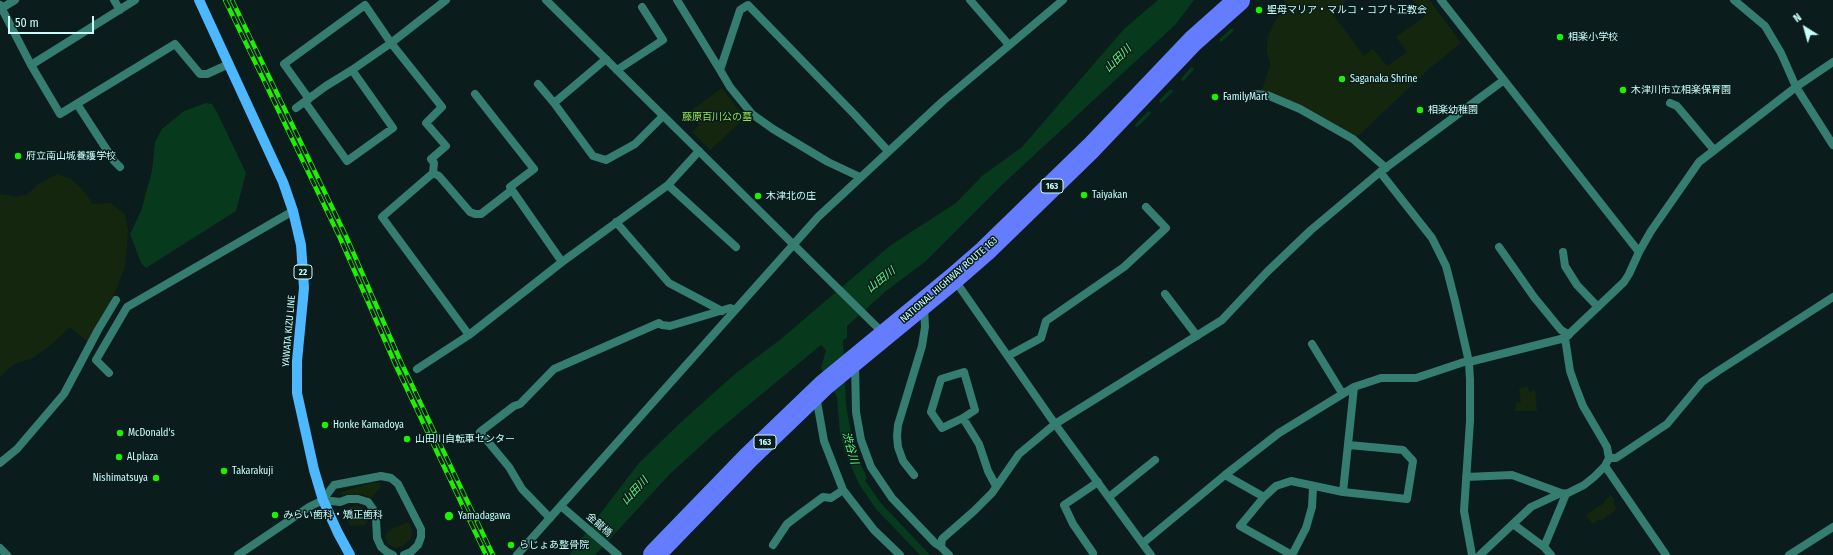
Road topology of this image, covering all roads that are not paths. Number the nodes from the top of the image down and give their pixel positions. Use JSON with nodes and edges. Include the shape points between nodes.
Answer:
{"nodes":[{"id":1,"x":15,"y":0,"type":"edge"},
{"id":2,"x":114,"y":0,"type":"edge"},
{"id":3,"x":135,"y":0,"type":"edge"},
{"id":4,"x":199,"y":0,"type":"edge"},
{"id":5,"x":446,"y":0,"type":"edge"},
{"id":6,"x":546,"y":0,"type":"edge"},
{"id":7,"x":677,"y":0,"type":"edge"},
{"id":8,"x":970,"y":0,"type":"edge"},
{"id":9,"x":1063,"y":0,"type":"edge"},
{"id":10,"x":1239,"y":0,"type":"edge"},
{"id":11,"x":1441,"y":0,"type":"edge"},
{"id":12,"x":1734,"y":0,"type":"edge"},
{"id":13,"x":1,"y":7,"type":"edge"},
{"id":14,"x":642,"y":8,"type":"dead end"},
{"id":15,"x":120,"y":10,"type":"junction"},
{"id":16,"x":391,"y":43,"type":"junction"},
{"id":17,"x":1009,"y":45,"type":"junction"},
{"id":18,"x":606,"y":59,"type":"junction"},
{"id":19,"x":1833,"y":62,"type":"edge"},
{"id":20,"x":229,"y":64,"type":"junction"},
{"id":21,"x":31,"y":65,"type":"junction"},
{"id":22,"x":352,"y":70,"type":"junction"},
{"id":23,"x":617,"y":70,"type":"junction"},
{"id":24,"x":720,"y":70,"type":"junction"},
{"id":25,"x":1504,"y":80,"type":"junction"},
{"id":26,"x":538,"y":84,"type":"dead end"},
{"id":27,"x":1796,"y":87,"type":"junction"},
{"id":28,"x":476,"y":94,"type":"dead end"},
{"id":29,"x":1255,"y":94,"type":"dead end"},
{"id":30,"x":307,"y":100,"type":"junction"},
{"id":31,"x":554,"y":103,"type":"junction"},
{"id":32,"x":1670,"y":103,"type":"dead end"},
{"id":33,"x":77,"y":104,"type":"junction"},
{"id":34,"x":296,"y":108,"type":"dead end"},
{"id":35,"x":663,"y":116,"type":"junction"},
{"id":36,"x":1833,"y":145,"type":"edge"},
{"id":37,"x":1714,"y":150,"type":"junction"},
{"id":38,"x":698,"y":151,"type":"junction"},
{"id":39,"x":888,"y":151,"type":"junction"},
{"id":40,"x":120,"y":167,"type":"dead end"},
{"id":41,"x":1383,"y":170,"type":"junction"},
{"id":42,"x":434,"y":173,"type":"junction"},
{"id":43,"x":860,"y":177,"type":"junction"},
{"id":44,"x":668,"y":185,"type":"junction"},
{"id":45,"x":512,"y":190,"type":"junction"},
{"id":46,"x":1146,"y":207,"type":"dead end"},
{"id":47,"x":293,"y":211,"type":"junction"},
{"id":48,"x":616,"y":222,"type":"junction"},
{"id":49,"x":793,"y":244,"type":"junction"},
{"id":50,"x":736,"y":247,"type":"dead end"},
{"id":51,"x":1499,"y":247,"type":"dead end"},
{"id":52,"x":1562,"y":252,"type":"dead end"},
{"id":53,"x":1639,"y":252,"type":"junction"},
{"id":54,"x":562,"y":262,"type":"junction"},
{"id":55,"x":954,"y":278,"type":"junction"},
{"id":56,"x":1165,"y":294,"type":"dead end"},
{"id":57,"x":1833,"y":297,"type":"edge"},
{"id":58,"x":116,"y":300,"type":"dead end"},
{"id":59,"x":924,"y":303,"type":"junction"},
{"id":60,"x":1598,"y":307,"type":"junction"},
{"id":61,"x":735,"y":310,"type":"junction"},
{"id":62,"x":722,"y":311,"type":"junction"},
{"id":63,"x":877,"y":328,"type":"junction"},
{"id":64,"x":469,"y":334,"type":"junction"},
{"id":65,"x":1197,"y":336,"type":"junction"},
{"id":66,"x":1567,"y":337,"type":"junction"},
{"id":67,"x":1312,"y":344,"type":"dead end"},
{"id":68,"x":1008,"y":356,"type":"junction"},
{"id":69,"x":854,"y":359,"type":"junction"},
{"id":70,"x":1469,"y":362,"type":"junction"},
{"id":71,"x":417,"y":370,"type":"dead end"},
{"id":72,"x":109,"y":373,"type":"dead end"},
{"id":73,"x":1354,"y":387,"type":"junction"},
{"id":74,"x":819,"y":389,"type":"junction"},
{"id":75,"x":1342,"y":393,"type":"junction"},
{"id":76,"x":963,"y":418,"type":"junction"},
{"id":77,"x":1055,"y":424,"type":"junction"},
{"id":78,"x":1349,"y":445,"type":"junction"},
{"id":79,"x":1155,"y":460,"type":"dead end"},
{"id":80,"x":1607,"y":462,"type":"junction"},
{"id":81,"x":0,"y":463,"type":"edge"},
{"id":82,"x":914,"y":475,"type":"dead end"},
{"id":83,"x":1226,"y":475,"type":"junction"},
{"id":84,"x":1466,"y":477,"type":"junction"},
{"id":85,"x":1098,"y":482,"type":"junction"},
{"id":86,"x":996,"y":486,"type":"junction"},
{"id":87,"x":1312,"y":487,"type":"junction"},
{"id":88,"x":842,"y":490,"type":"junction"},
{"id":89,"x":1343,"y":492,"type":"junction"},
{"id":90,"x":1564,"y":493,"type":"junction"},
{"id":91,"x":1109,"y":497,"type":"junction"},
{"id":92,"x":1264,"y":498,"type":"junction"},
{"id":93,"x":323,"y":500,"type":"junction"},
{"id":94,"x":563,"y":508,"type":"junction"},
{"id":95,"x":550,"y":518,"type":"junction"},
{"id":96,"x":1514,"y":524,"type":"junction"},
{"id":97,"x":1833,"y":527,"type":"edge"},
{"id":98,"x":1143,"y":543,"type":"junction"},
{"id":99,"x":773,"y":545,"type":"dead end"},
{"id":100,"x":942,"y":547,"type":"junction"},
{"id":101,"x":1544,"y":547,"type":"junction"},
{"id":102,"x":0,"y":548,"type":"edge"},
{"id":103,"x":1093,"y":553,"type":"dead end"},
{"id":104,"x":7,"y":555,"type":"edge"},
{"id":105,"x":238,"y":555,"type":"edge"},
{"id":106,"x":350,"y":555,"type":"edge"},
{"id":107,"x":394,"y":555,"type":"edge"},
{"id":108,"x":404,"y":555,"type":"edge"},
{"id":109,"x":517,"y":555,"type":"edge"},
{"id":110,"x":618,"y":555,"type":"edge"},
{"id":111,"x":654,"y":555,"type":"edge"},
{"id":112,"x":900,"y":555,"type":"edge"},
{"id":113,"x":949,"y":555,"type":"edge"},
{"id":114,"x":1151,"y":555,"type":"edge"},
{"id":115,"x":1472,"y":555,"type":"edge"},
{"id":116,"x":1480,"y":555,"type":"edge"},
{"id":117,"x":1551,"y":555,"type":"edge"},
{"id":118,"x":1666,"y":555,"type":"edge"},
{"id":119,"x":1789,"y":555,"type":"edge"}],
"edges":[{"from":1,"to":13,"type":"street"},
{"from":2,"to":15,"type":"street"},
{"from":3,"to":15,"type":"street"},
{"from":4,"to":20,"type":"main road","name":"YAWATA KIZU LINE","number":"22"},
{"from":5,"to":16,"type":"street"},
{"from":6,"to":18,"type":"street"},
{"from":7,"to":24,"type":"street"},
{"from":8,"to":17,"type":"street"},
{"from":9,"to":17,"type":"street"},
{"from":10,"to":55,"type":"highway","name":"NATIONAL HIGHWAY ROUTE 163","number":"163","via":[[1193,41],[1086,153]]},
{"from":11,"to":25,"type":"street"},
{"from":12,"to":27,"type":"street","via":[[1765,26],[1781,53]]},
{"from":13,"to":21,"type":"street"},
{"from":14,"to":23,"type":"street","via":[[663,40]]},
{"from":15,"to":21,"type":"street"},
{"from":16,"to":22,"type":"street"},
{"from":16,"to":30,"type":"street","via":[[365,5],[284,64]]},
{"from":16,"to":42,"type":"street","via":[[442,107],[426,123],[446,146],[431,159],[434,163]]},
{"from":17,"to":39,"type":"street"},
{"from":18,"to":23,"type":"street"},
{"from":18,"to":31,"type":"street"},
{"from":19,"to":27,"type":"street"},
{"from":20,"to":33,"type":"street","via":[[207,74],[200,74],[175,44]]},
{"from":20,"to":47,"type":"main road","name":"YAWATA KIZU LINE","number":"22","via":[[284,182]]},
{"from":21,"to":33,"type":"street","via":[[60,114]]},
{"from":22,"to":30,"type":"street"},
{"from":22,"to":30,"type":"street","via":[[393,128],[347,161]]},
{"from":23,"to":35,"type":"street"},
{"from":24,"to":39,"type":"street","via":[[738,13],[748,5]]},
{"from":24,"to":43,"type":"street","via":[[752,114],[789,140]]},
{"from":25,"to":41,"type":"street"},
{"from":25,"to":53,"type":"street"},
{"from":26,"to":31,"type":"street"},
{"from":27,"to":36,"type":"street"},
{"from":27,"to":37,"type":"street"},
{"from":28,"to":45,"type":"street","via":[[534,169],[510,186]]},
{"from":29,"to":41,"type":"street","via":[[1268,95],[1300,109],[1353,139]]},
{"from":30,"to":34,"type":"street"},
{"from":31,"to":35,"type":"street","via":[[593,156],[606,160],[635,144]]},
{"from":32,"to":37,"type":"street","via":[[1677,106]]},
{"from":33,"to":40,"type":"street"},
{"from":35,"to":38,"type":"street"},
{"from":37,"to":53,"type":"street","via":[[1699,162]]},
{"from":38,"to":44,"type":"street"},
{"from":38,"to":49,"type":"street"},
{"from":39,"to":43,"type":"street"},
{"from":41,"to":65,"type":"street","via":[[1311,230],[1222,320]]},
{"from":41,"to":70,"type":"street","via":[[1432,238],[1446,266]]},
{"from":42,"to":45,"type":"street","via":[[470,212],[475,214],[480,214]]},
{"from":42,"to":64,"type":"street","via":[[382,217]]},
{"from":43,"to":49,"type":"street"},
{"from":44,"to":48,"type":"street"},
{"from":44,"to":50,"type":"street"},
{"from":45,"to":54,"type":"street"},
{"from":46,"to":68,"type":"street","via":[[1166,228],[1124,267],[1046,321],[1041,338]]},
{"from":47,"to":72,"type":"street","via":[[127,307],[96,360]]},
{"from":47,"to":93,"type":"main road","name":"YAWATA KIZU LINE","number":"22","via":[[301,245],[304,288],[297,361],[297,393]]},
{"from":48,"to":54,"type":"street"},
{"from":48,"to":62,"type":"street","via":[[669,283]]},
{"from":49,"to":61,"type":"street"},
{"from":49,"to":63,"type":"street"},
{"from":51,"to":66,"type":"street","via":[[1534,297]]},
{"from":52,"to":60,"type":"street","via":[[1565,266],[1577,285]]},
{"from":53,"to":60,"type":"street","via":[[1624,282]]},
{"from":54,"to":64,"type":"street"},
{"from":55,"to":59,"type":"highway","name":"NATIONAL HIGHWAY ROUTE 163","number":"163"},
{"from":55,"to":68,"type":"street"},
{"from":56,"to":65,"type":"street"},
{"from":57,"to":80,"type":"street","via":[[1718,370],[1702,382],[1667,424]]},
{"from":58,"to":81,"type":"street","via":[[64,394],[16,449]]},
{"from":59,"to":63,"type":"highway","name":"NATIONAL HIGHWAY ROUTE 163","number":"163"},
{"from":59,"to":82,"type":"street","via":[[925,327],[922,346],[897,436],[903,461]]},
{"from":60,"to":66,"type":"street"},
{"from":61,"to":62,"type":"street","via":[[730,308]]},
{"from":61,"to":94,"type":"street"},
{"from":62,"to":95,"type":"street","via":[[670,326],[659,323],[554,369],[520,404],[480,432],[509,467],[522,489]]},
{"from":63,"to":69,"type":"highway","name":"NATIONAL HIGHWAY ROUTE 163","number":"163"},
{"from":64,"to":71,"type":"street"},
{"from":65,"to":77,"type":"street"},
{"from":66,"to":70,"type":"street"},
{"from":66,"to":80,"type":"street","via":[[1570,371],[1583,406],[1606,447]]},
{"from":67,"to":75,"type":"street"},
{"from":68,"to":77,"type":"street"},
{"from":69,"to":74,"type":"highway","name":"NATIONAL HIGHWAY ROUTE 163","number":"163"},
{"from":69,"to":100,"type":"street","via":[[856,412],[861,440],[871,466],[892,498],[935,543]]},
{"from":70,"to":73,"type":"street","via":[[1416,378],[1381,378]]},
{"from":70,"to":84,"type":"street","via":[[1470,421]]},
{"from":73,"to":75,"type":"street"},
{"from":73,"to":78,"type":"street"},
{"from":74,"to":88,"type":"street","via":[[824,440]]},
{"from":74,"to":111,"type":"highway","name":"NATIONAL HIGHWAY ROUTE 163","number":"163"},
{"from":75,"to":83,"type":"street","via":[[1279,433]]},
{"from":76,"to":76,"type":"street","via":[[975,410],[964,372],[941,379],[931,412],[942,428]]},
{"from":76,"to":86,"type":"street","via":[[979,444]]},
{"from":77,"to":85,"type":"street"},
{"from":77,"to":86,"type":"street","via":[[1019,454]]},
{"from":78,"to":89,"type":"street"},
{"from":78,"to":89,"type":"street","via":[[1403,450],[1413,461],[1407,499]]},
{"from":79,"to":91,"type":"street"},
{"from":80,"to":90,"type":"street","via":[[1584,485]]},
{"from":80,"to":118,"type":"street"},
{"from":83,"to":92,"type":"street"},
{"from":83,"to":98,"type":"street"},
{"from":84,"to":90,"type":"street","via":[[1512,475]]},
{"from":84,"to":115,"type":"street","via":[[1464,510]]},
{"from":85,"to":91,"type":"street"},
{"from":85,"to":103,"type":"street","via":[[1064,505],[1073,524]]},
{"from":86,"to":100,"type":"street","via":[[974,511],[942,539]]},
{"from":87,"to":89,"type":"street"},
{"from":87,"to":92,"type":"street","via":[[1291,481],[1276,486]]},
{"from":87,"to":92,"type":"street","via":[[1312,507],[1306,528],[1292,555],[1240,526]]},
{"from":88,"to":99,"type":"street","via":[[831,498],[823,497],[787,524]]},
{"from":88,"to":112,"type":"street","via":[[874,530]]},
{"from":90,"to":96,"type":"street","via":[[1537,503]]},
{"from":90,"to":101,"type":"street"},
{"from":91,"to":98,"type":"street"},
{"from":93,"to":105,"type":"street"},
{"from":93,"to":106,"type":"main road","name":"YAWATA KIZU LINE","number":"22"},
{"from":93,"to":107,"type":"street","via":[[340,502],[358,499],[368,502],[376,519],[377,538],[381,547]]},
{"from":93,"to":108,"type":"street","via":[[334,485],[381,476],[391,478],[405,494],[421,529],[418,545]]},
{"from":94,"to":95,"type":"street"},
{"from":94,"to":110,"type":"street","name":"金龍橋"},
{"from":95,"to":109,"type":"street"},
{"from":96,"to":101,"type":"street"},
{"from":96,"to":116,"type":"street"},
{"from":97,"to":119,"type":"street"},
{"from":98,"to":114,"type":"street"},
{"from":100,"to":113,"type":"street"},
{"from":101,"to":117,"type":"street"},
{"from":102,"to":104,"type":"street"}]}
